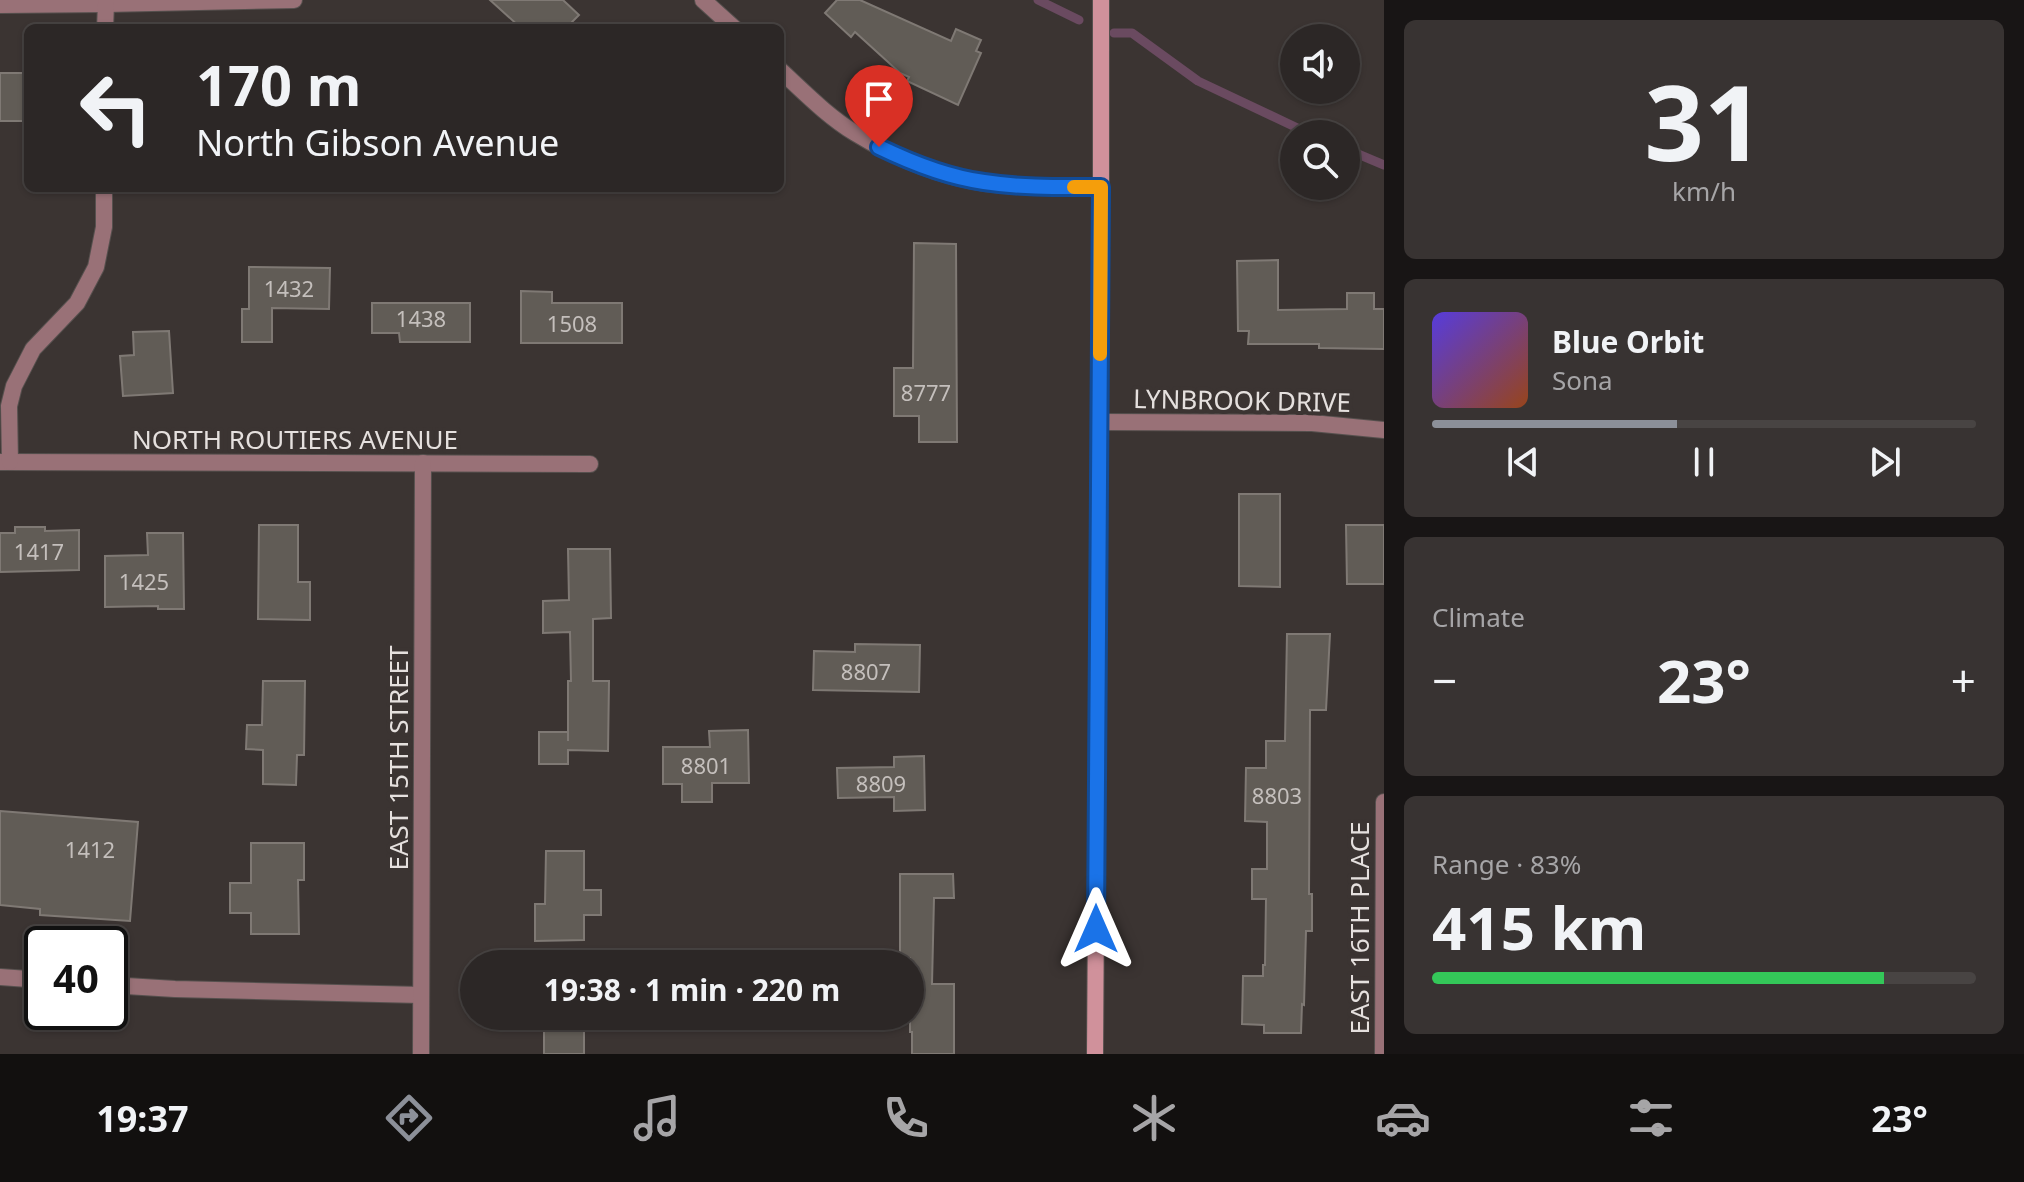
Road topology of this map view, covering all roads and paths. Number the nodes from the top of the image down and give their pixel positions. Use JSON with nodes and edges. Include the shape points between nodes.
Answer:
{"nodes":[{"id":1,"x":294,"y":0,"type":"edge"},
{"id":2,"x":703,"y":0,"type":"edge"},
{"id":3,"x":1101,"y":0,"type":"edge"},
{"id":4,"x":106,"y":4,"type":"junction"},
{"id":5,"x":0,"y":5,"type":"edge"},
{"id":6,"x":105,"y":24,"type":"edge"},
{"id":7,"x":730,"y":24,"type":"edge"},
{"id":8,"x":784,"y":74,"type":"edge"},
{"id":9,"x":1101,"y":187,"type":"junction"},
{"id":10,"x":104,"y":192,"type":"edge"},
{"id":11,"x":1099,"y":422,"type":"junction"},
{"id":12,"x":1384,"y":430,"type":"edge"},
{"id":13,"x":5,"y":462,"type":"edge"},
{"id":14,"x":423,"y":463,"type":"junction"},
{"id":15,"x":590,"y":464,"type":"dead end"},
{"id":16,"x":1384,"y":802,"type":"edge"},
{"id":17,"x":0,"y":977,"type":"edge"},
{"id":18,"x":24,"y":979,"type":"edge"},
{"id":19,"x":128,"y":986,"type":"edge"},
{"id":20,"x":421,"y":995,"type":"junction"},
{"id":21,"x":421,"y":1054,"type":"edge"},
{"id":22,"x":1095,"y":1054,"type":"edge"},
{"id":23,"x":1383,"y":1054,"type":"edge"}],
"edges":[{"from":1,"to":4,"type":"street"},
{"from":2,"to":7,"type":"street"},
{"from":3,"to":9,"type":"street"},
{"from":4,"to":5,"type":"street"},
{"from":4,"to":6,"type":"street"},
{"from":8,"to":9,"type":"street","via":[[855,133],[930,169],[998,184]]},
{"from":9,"to":11,"type":"street"},
{"from":10,"to":13,"type":"street","via":[[96,267],[77,303],[33,349],[14,386]]},
{"from":11,"to":12,"type":"street","name":"LYNBROOK DRIVE","via":[[1312,423]]},
{"from":11,"to":22,"type":"street"},
{"from":13,"to":14,"type":"street","name":"NORTH ROUTIERS AVENUE"},
{"from":14,"to":15,"type":"street","name":"NORTH ROUTIERS AVENUE"},
{"from":14,"to":20,"type":"street","name":"EAST 15TH STREET"},
{"from":16,"to":23,"type":"street","name":"EAST 16TH PLACE"},
{"from":17,"to":18,"type":"street"},
{"from":19,"to":20,"type":"street"},
{"from":20,"to":21,"type":"street","name":"EAST 15TH STREET"}]}
